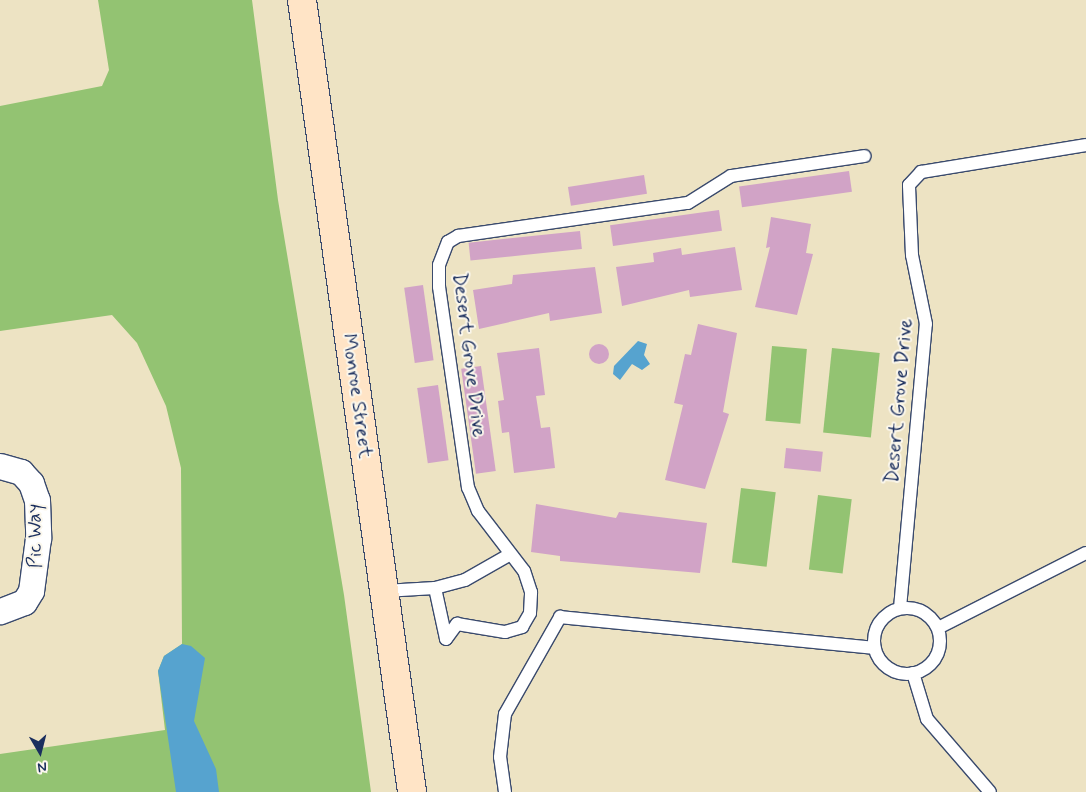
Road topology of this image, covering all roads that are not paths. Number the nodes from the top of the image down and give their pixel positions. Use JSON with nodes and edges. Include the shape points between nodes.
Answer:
{"nodes":[{"id":1,"x":302,"y":0,"type":"edge"},
{"id":2,"x":1086,"y":145,"type":"edge"},
{"id":3,"x":865,"y":156,"type":"dead end"},
{"id":4,"x":10,"y":469,"type":"edge"},
{"id":5,"x":1086,"y":552,"type":"edge"},
{"id":6,"x":510,"y":555,"type":"junction"},
{"id":7,"x":435,"y":588,"type":"junction"},
{"id":8,"x":384,"y":591,"type":"junction"},
{"id":9,"x":900,"y":608,"type":"junction"},
{"id":10,"x":0,"y":611,"type":"edge"},
{"id":11,"x":938,"y":628,"type":"junction"},
{"id":12,"x":874,"y":648,"type":"junction"},
{"id":13,"x":913,"y":674,"type":"junction"},
{"id":14,"x":412,"y":792,"type":"edge"},
{"id":15,"x":505,"y":792,"type":"edge"},
{"id":16,"x":990,"y":792,"type":"edge"}],
"edges":[{"from":1,"to":8,"type":"main road","name":"Monroe Street"},
{"from":2,"to":9,"type":"lane","name":"Desert Grove Drive","via":[[921,172],[909,185],[912,255],[926,324]]},
{"from":3,"to":6,"type":"lane","name":"Desert Grove Drive","via":[[732,176],[688,203],[458,236],[448,242],[439,265],[439,287],[468,488],[478,511]]},
{"from":4,"to":10,"type":"street","name":"Pic Way","via":[[37,500],[36,578],[24,602]]},
{"from":5,"to":11,"type":"lane"},
{"from":6,"to":7,"type":"lane","via":[[478,576]]},
{"from":6,"to":7,"type":"lane","name":"Desert Grove Drive","via":[[524,571],[531,592],[530,613],[522,627],[505,632],[457,624],[446,639]]},
{"from":7,"to":8,"type":"lane"},
{"from":8,"to":14,"type":"main road","name":"Monroe Street"},
{"from":9,"to":11,"type":"lane","via":[[922,612]]},
{"from":9,"to":12,"type":"lane","via":[[876,627]]},
{"from":11,"to":13,"type":"lane","via":[[936,656]]},
{"from":12,"to":13,"type":"lane","via":[[884,666]]},
{"from":12,"to":15,"type":"lane","via":[[560,617],[505,714],[500,757]]},
{"from":13,"to":16,"type":"lane","via":[[927,719]]}]}
